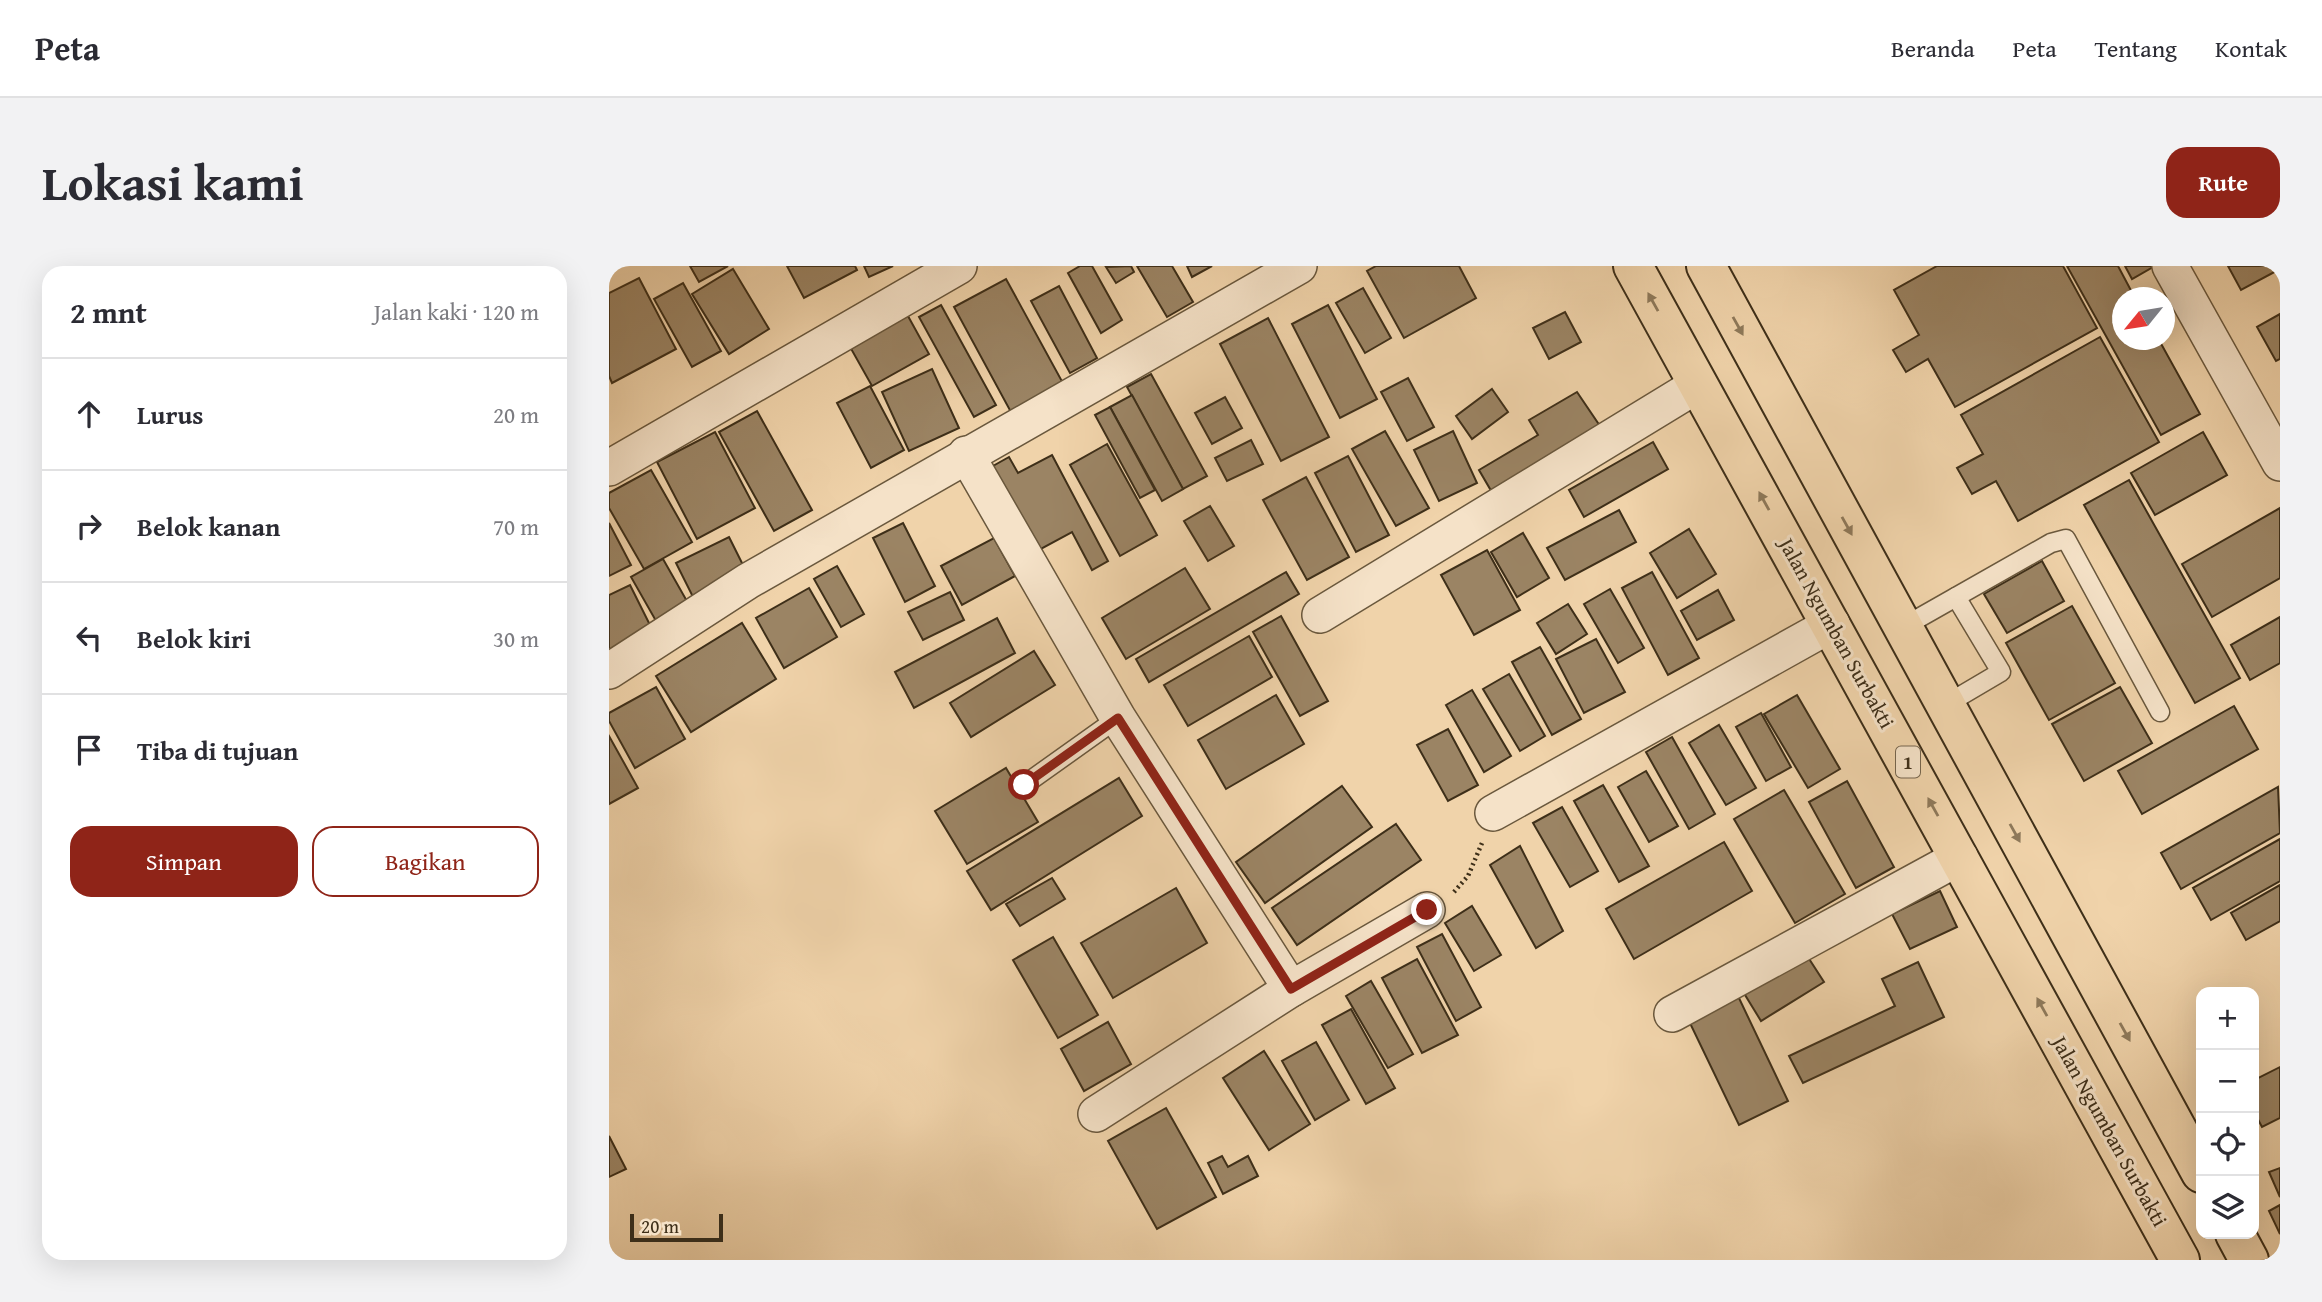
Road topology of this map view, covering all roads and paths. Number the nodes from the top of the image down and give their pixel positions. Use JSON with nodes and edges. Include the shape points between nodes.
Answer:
{"nodes":[{"id":1,"x":959,"y":266,"type":"edge"},
{"id":2,"x":1299,"y":266,"type":"edge"},
{"id":3,"x":1633,"y":266,"type":"edge"},
{"id":4,"x":1706,"y":266,"type":"edge"},
{"id":5,"x":2170,"y":266,"type":"edge"},
{"id":6,"x":1699,"y":384,"type":"junction"},
{"id":7,"x":966,"y":454,"type":"junction"},
{"id":8,"x":2280,"y":463,"type":"edge"},
{"id":9,"x":609,"y":468,"type":"edge"},
{"id":10,"x":1956,"y":597,"type":"junction"},
{"id":11,"x":1320,"y":615,"type":"dead end"},
{"id":12,"x":1832,"y":624,"type":"junction"},
{"id":13,"x":1903,"y":627,"type":"junction"},
{"id":14,"x":609,"y":671,"type":"edge"},
{"id":15,"x":1945,"y":705,"type":"junction"},
{"id":16,"x":2160,"y":712,"type":"dead end"},
{"id":17,"x":1118,"y":718,"type":"junction"},
{"id":18,"x":1024,"y":785,"type":"dead end"},
{"id":19,"x":1493,"y":813,"type":"joint"},
{"id":20,"x":1960,"y":857,"type":"junction"},
{"id":21,"x":1427,"y":910,"type":"joint"},
{"id":22,"x":1291,"y":989,"type":"junction"},
{"id":23,"x":1672,"y":1014,"type":"dead end"},
{"id":24,"x":1095,"y":1114,"type":"dead end"},
{"id":25,"x":2196,"y":1164,"type":"edge"},
{"id":26,"x":2238,"y":1239,"type":"edge"},
{"id":27,"x":2181,"y":1260,"type":"edge"},
{"id":28,"x":2249,"y":1260,"type":"edge"}],
"edges":[{"from":1,"to":9,"type":"street"},
{"from":2,"to":7,"type":"street"},
{"from":6,"to":3,"type":"highway","name":"Jalan Ngumban Surbakti","number":"1","one_way":true},
{"from":4,"to":13,"type":"highway","one_way":true},
{"from":5,"to":8,"type":"street"},
{"from":6,"to":11,"type":"street"},
{"from":12,"to":6,"type":"highway","name":"Jalan Ngumban Surbakti","number":"1","one_way":true},
{"from":7,"to":14,"type":"street","via":[[748,581]]},
{"from":7,"to":17,"type":"street"},
{"from":10,"to":13,"type":"lane"},
{"from":10,"to":15,"type":"lane","via":[[2001,672]]},
{"from":10,"to":16,"type":"lane","via":[[2051,542],[2066,539]]},
{"from":12,"to":19,"type":"street"},
{"from":20,"to":12,"type":"highway","name":"Jalan Ngumban Surbakti","number":"1","one_way":true},
{"from":13,"to":15,"type":"highway"},
{"from":15,"to":25,"type":"highway","one_way":true},
{"from":17,"to":18,"type":"lane"},
{"from":17,"to":22,"type":"street"},
{"from":19,"to":21,"type":"path","via":[[1461,887]]},
{"from":20,"to":23,"type":"street"},
{"from":27,"to":20,"type":"highway","name":"Jalan Ngumban Surbakti","number":"1","one_way":true},
{"from":21,"to":22,"type":"street"},
{"from":22,"to":24,"type":"street"},
{"from":26,"to":28,"type":"highway"}]}
